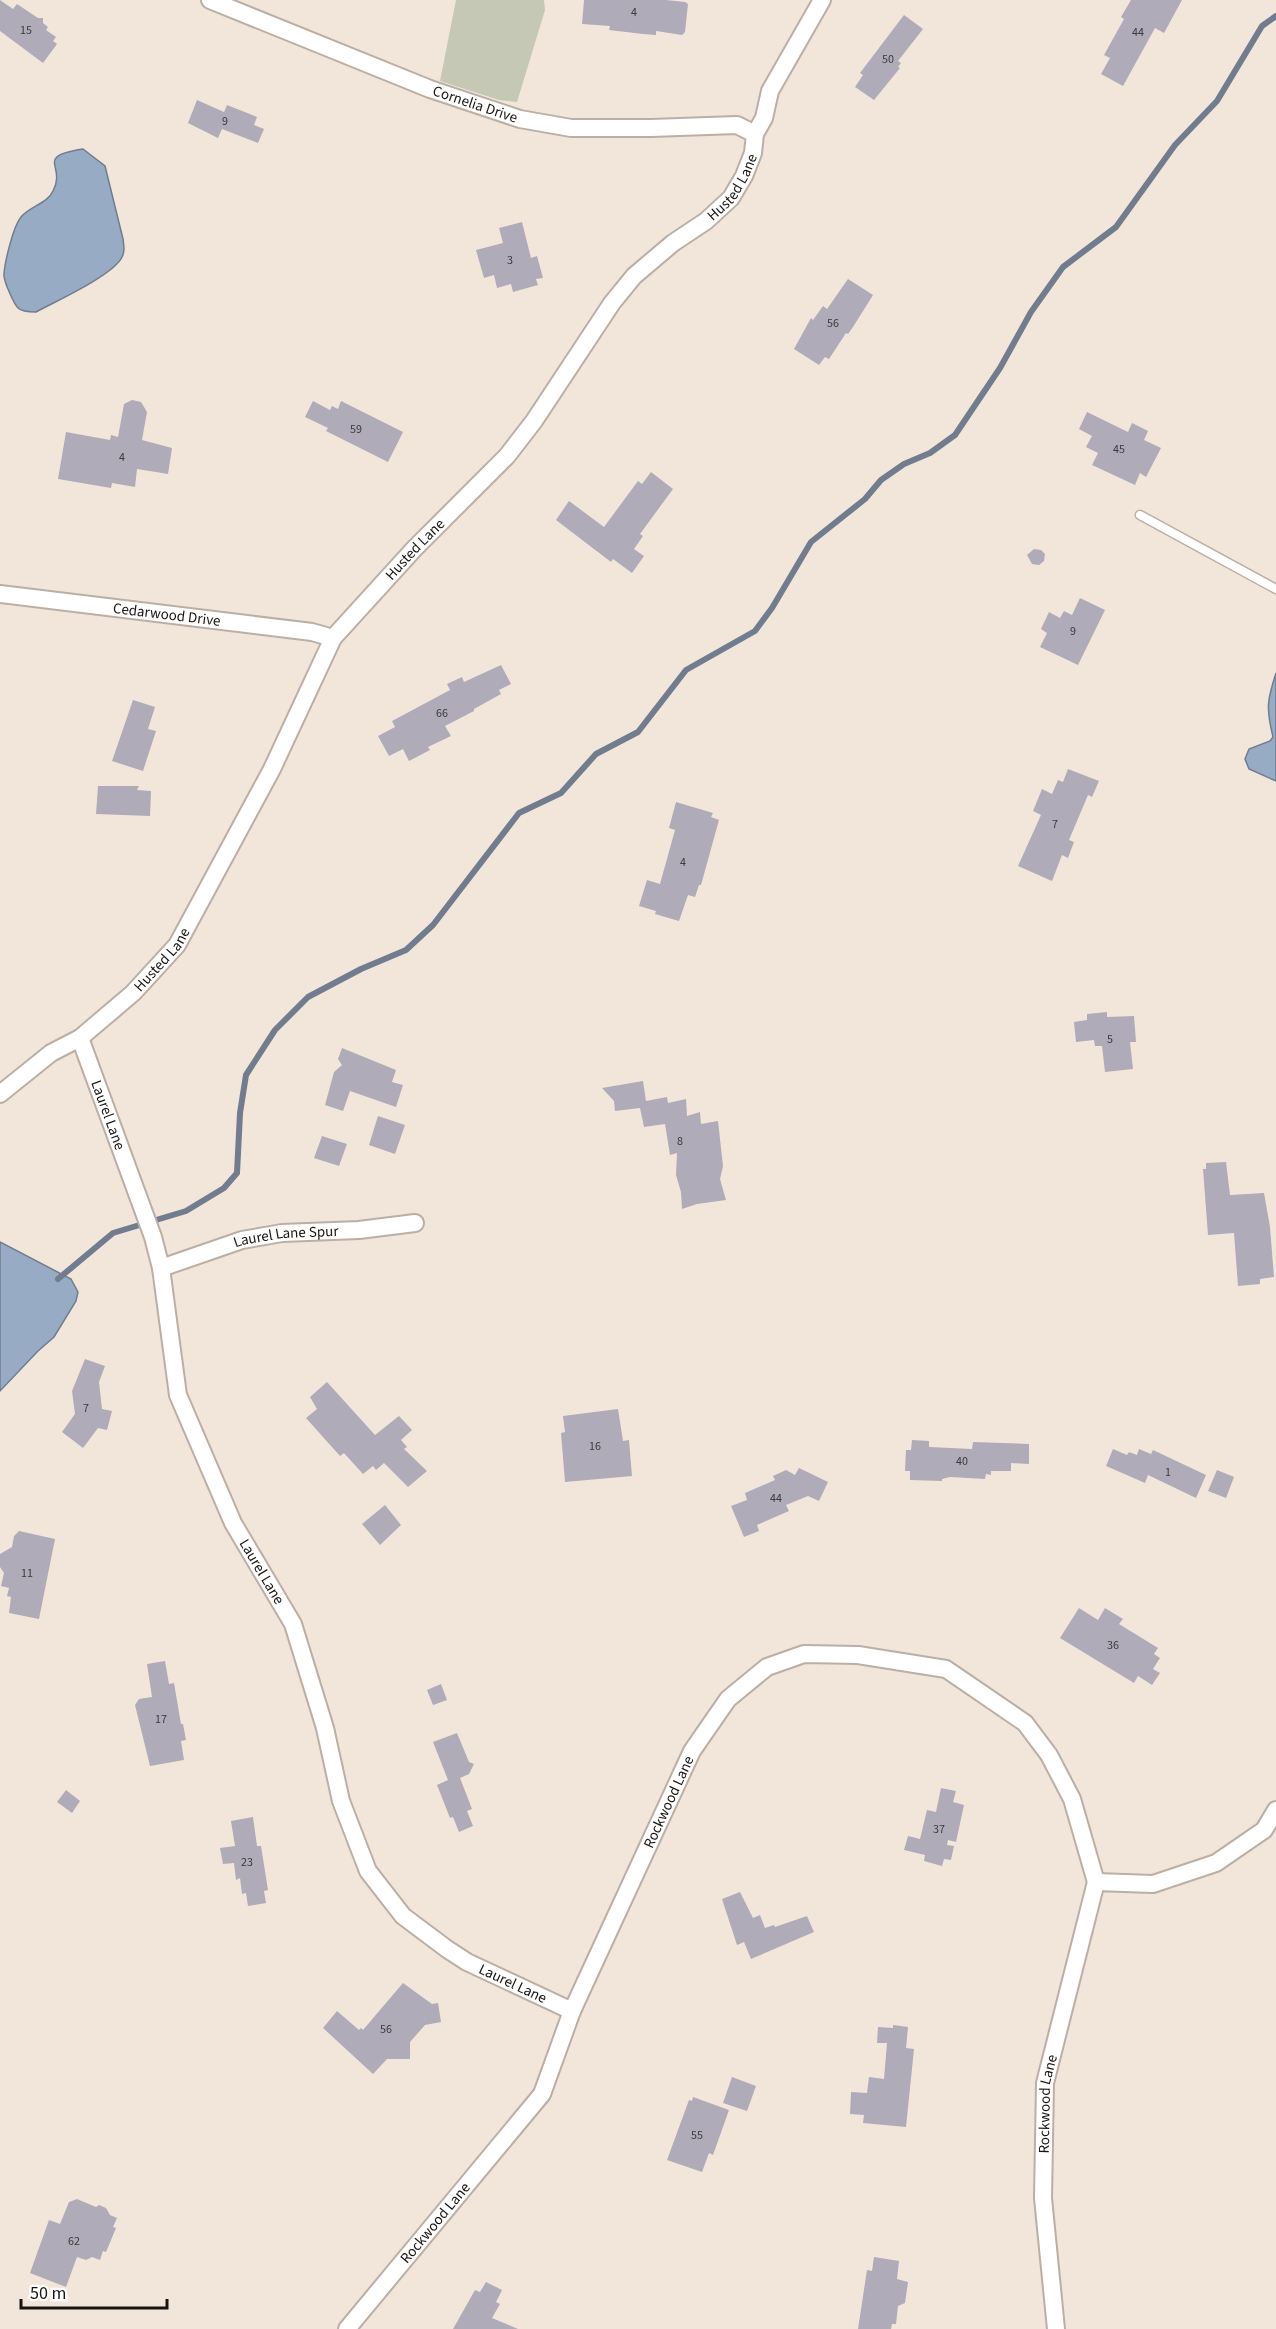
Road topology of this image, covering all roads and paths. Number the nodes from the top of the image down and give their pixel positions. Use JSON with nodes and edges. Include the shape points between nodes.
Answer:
{"nodes":[{"id":1,"x":210,"y":0,"type":"edge"},
{"id":2,"x":822,"y":0,"type":"edge"},
{"id":3,"x":755,"y":134,"type":"junction"},
{"id":4,"x":1140,"y":515,"type":"dead end"},
{"id":5,"x":1276,"y":589,"type":"edge"},
{"id":6,"x":0,"y":594,"type":"edge"},
{"id":7,"x":333,"y":638,"type":"junction"},
{"id":8,"x":80,"y":1038,"type":"junction"},
{"id":9,"x":0,"y":1094,"type":"edge"},
{"id":10,"x":416,"y":1223,"type":"dead end"},
{"id":11,"x":161,"y":1268,"type":"junction"},
{"id":12,"x":1276,"y":1810,"type":"edge"},
{"id":13,"x":1096,"y":1882,"type":"junction"},
{"id":14,"x":572,"y":2011,"type":"junction"},
{"id":15,"x":347,"y":2329,"type":"edge"},
{"id":16,"x":1056,"y":2329,"type":"edge"}],
"edges":[{"from":1,"to":3,"type":"street","name":"Cornelia Drive","via":[[430,88],[520,119],[571,128],[737,125]]},
{"from":2,"to":3,"type":"street","name":"Husted Lane","via":[[770,91],[764,118]]},
{"from":3,"to":7,"type":"street","name":"Husted Lane","via":[[750,161],[731,198],[634,276],[507,456]]},
{"from":4,"to":5,"type":"lane"},
{"from":6,"to":7,"type":"street","name":"Cedarwood Drive","via":[[312,632]]},
{"from":7,"to":8,"type":"street","name":"Husted Lane","via":[[272,769],[177,945],[133,993]]},
{"from":8,"to":9,"type":"street","name":"Husted Lane","via":[[51,1053]]},
{"from":8,"to":11,"type":"street","name":"Laurel Lane","via":[[141,1202]]},
{"from":10,"to":11,"type":"street","name":"Laurel Lane Spur","via":[[252,1238]]},
{"from":11,"to":14,"type":"street","name":"Laurel Lane","via":[[178,1395],[233,1523],[293,1624],[325,1728],[341,1801],[368,1871],[404,1916],[447,1949]]},
{"from":12,"to":13,"type":"street","via":[[1264,1830],[1216,1863],[1153,1884]]},
{"from":13,"to":14,"type":"street","name":"Rockwood Lane","via":[[1072,1798],[1049,1755],[1025,1723],[946,1669],[858,1655],[804,1654],[767,1666],[728,1699],[692,1751]]},
{"from":13,"to":16,"type":"street","name":"Rockwood Lane","via":[[1045,2084],[1043,2198]]},
{"from":14,"to":15,"type":"street","name":"Rockwood Lane","via":[[542,2094]]}]}
